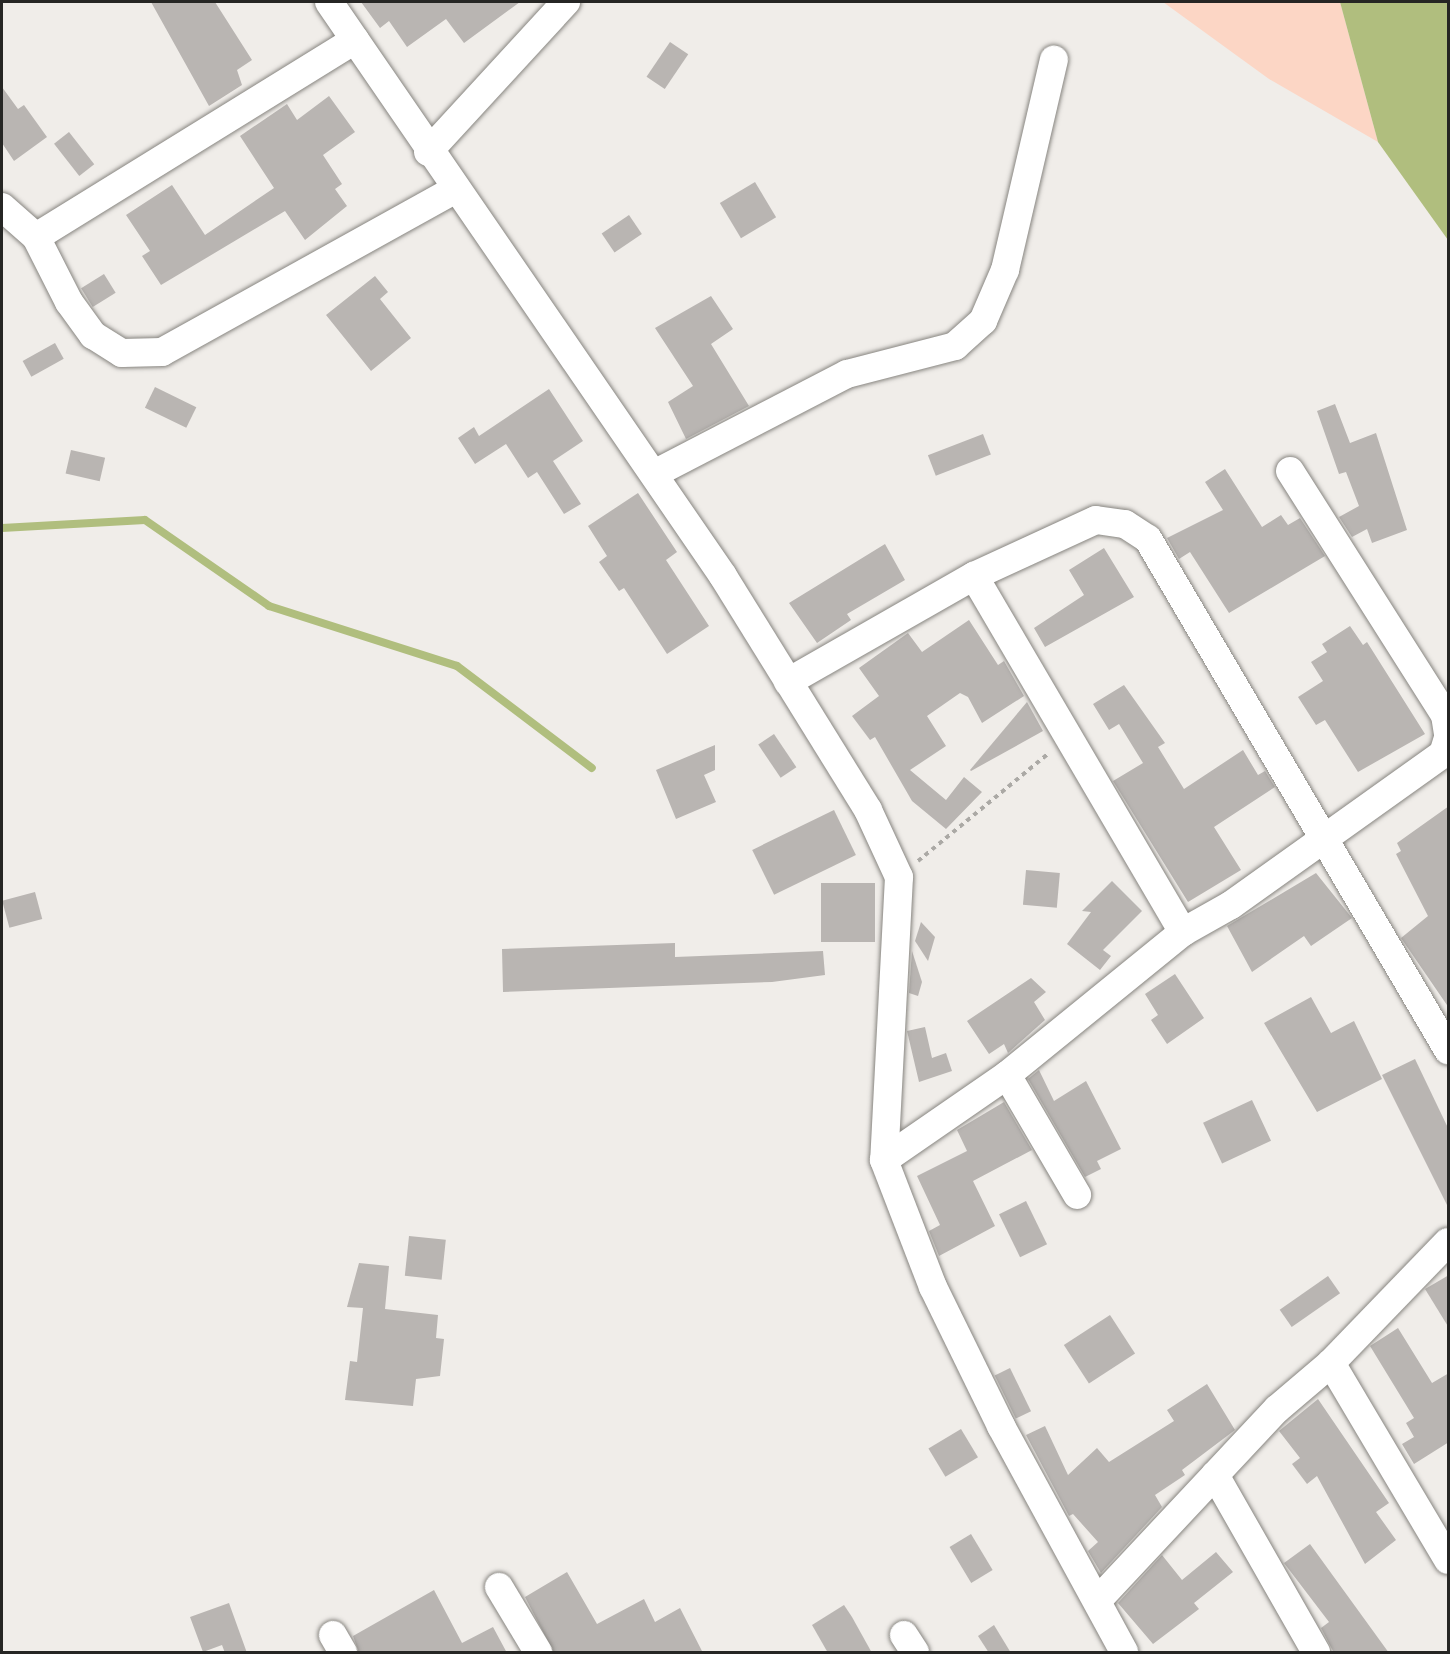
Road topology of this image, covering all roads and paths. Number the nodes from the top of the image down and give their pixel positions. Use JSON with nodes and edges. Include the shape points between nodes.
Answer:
{"nodes":[{"id":1,"x":329,"y":2,"type":"edge"},
{"id":2,"x":566,"y":2,"type":"edge"},
{"id":3,"x":355,"y":39,"type":"junction"},
{"id":4,"x":1054,"y":60,"type":"dead end"},
{"id":5,"x":428,"y":152,"type":"junction"},
{"id":6,"x":456,"y":189,"type":"junction"},
{"id":7,"x":2,"y":207,"type":"edge"},
{"id":8,"x":36,"y":237,"type":"junction"},
{"id":9,"x":1290,"y":471,"type":"dead end"},
{"id":10,"x":654,"y":474,"type":"junction"},
{"id":11,"x":974,"y":576,"type":"junction"},
{"id":12,"x":788,"y":682,"type":"junction"},
{"id":13,"x":1440,"y":690,"type":"edge"},
{"id":14,"x":1449,"y":737,"type":"edge"},
{"id":15,"x":1068,"y":738,"type":"junction"},
{"id":16,"x":1324,"y":840,"type":"junction"},
{"id":17,"x":899,"y":877,"type":"junction"},
{"id":18,"x":1183,"y":932,"type":"junction"},
{"id":19,"x":1449,"y":1050,"type":"edge"},
{"id":20,"x":1007,"y":1075,"type":"junction"},
{"id":21,"x":884,"y":1161,"type":"junction"},
{"id":22,"x":1077,"y":1195,"type":"dead end"},
{"id":23,"x":1447,"y":1248,"type":"edge"},
{"id":24,"x":1331,"y":1363,"type":"junction"},
{"id":25,"x":1215,"y":1475,"type":"junction"},
{"id":26,"x":1449,"y":1560,"type":"edge"},
{"id":27,"x":499,"y":1587,"type":"dead end"},
{"id":28,"x":1098,"y":1600,"type":"junction"},
{"id":29,"x":538,"y":1653,"type":"edge"},
{"id":30,"x":1124,"y":1653,"type":"edge"},
{"id":31,"x":1316,"y":1653,"type":"edge"}],
"edges":[{"from":1,"to":3,"type":"street"},
{"from":2,"to":5,"type":"street"},
{"from":3,"to":5,"type":"street"},
{"from":3,"to":8,"type":"street"},
{"from":4,"to":10,"type":"street","via":[[1005,270],[983,321],[956,346],[847,374]]},
{"from":5,"to":6,"type":"street"},
{"from":6,"to":8,"type":"street","via":[[162,352],[122,353],[93,335],[69,302]]},
{"from":6,"to":10,"type":"street"},
{"from":7,"to":8,"type":"street"},
{"from":9,"to":13,"type":"street"},
{"from":10,"to":12,"type":"street"},
{"from":11,"to":12,"type":"street"},
{"from":11,"to":15,"type":"street"},
{"from":11,"to":16,"type":"street","via":[[1096,520],[1125,524],[1148,539]]},
{"from":12,"to":17,"type":"street","via":[[868,810]]},
{"from":13,"to":14,"type":"street"},
{"from":14,"to":16,"type":"street","via":[[1443,754]]},
{"from":15,"to":17,"type":"path"},
{"from":15,"to":18,"type":"street"},
{"from":16,"to":18,"type":"street"},
{"from":16,"to":19,"type":"street"},
{"from":17,"to":21,"type":"street"},
{"from":18,"to":20,"type":"street"},
{"from":20,"to":21,"type":"street"},
{"from":20,"to":22,"type":"street"},
{"from":21,"to":28,"type":"street","via":[[933,1287],[1000,1426]]},
{"from":23,"to":24,"type":"street"},
{"from":24,"to":25,"type":"street"},
{"from":24,"to":26,"type":"street"},
{"from":25,"to":28,"type":"street"},
{"from":25,"to":31,"type":"street"},
{"from":27,"to":29,"type":"street"},
{"from":28,"to":30,"type":"street"}]}
